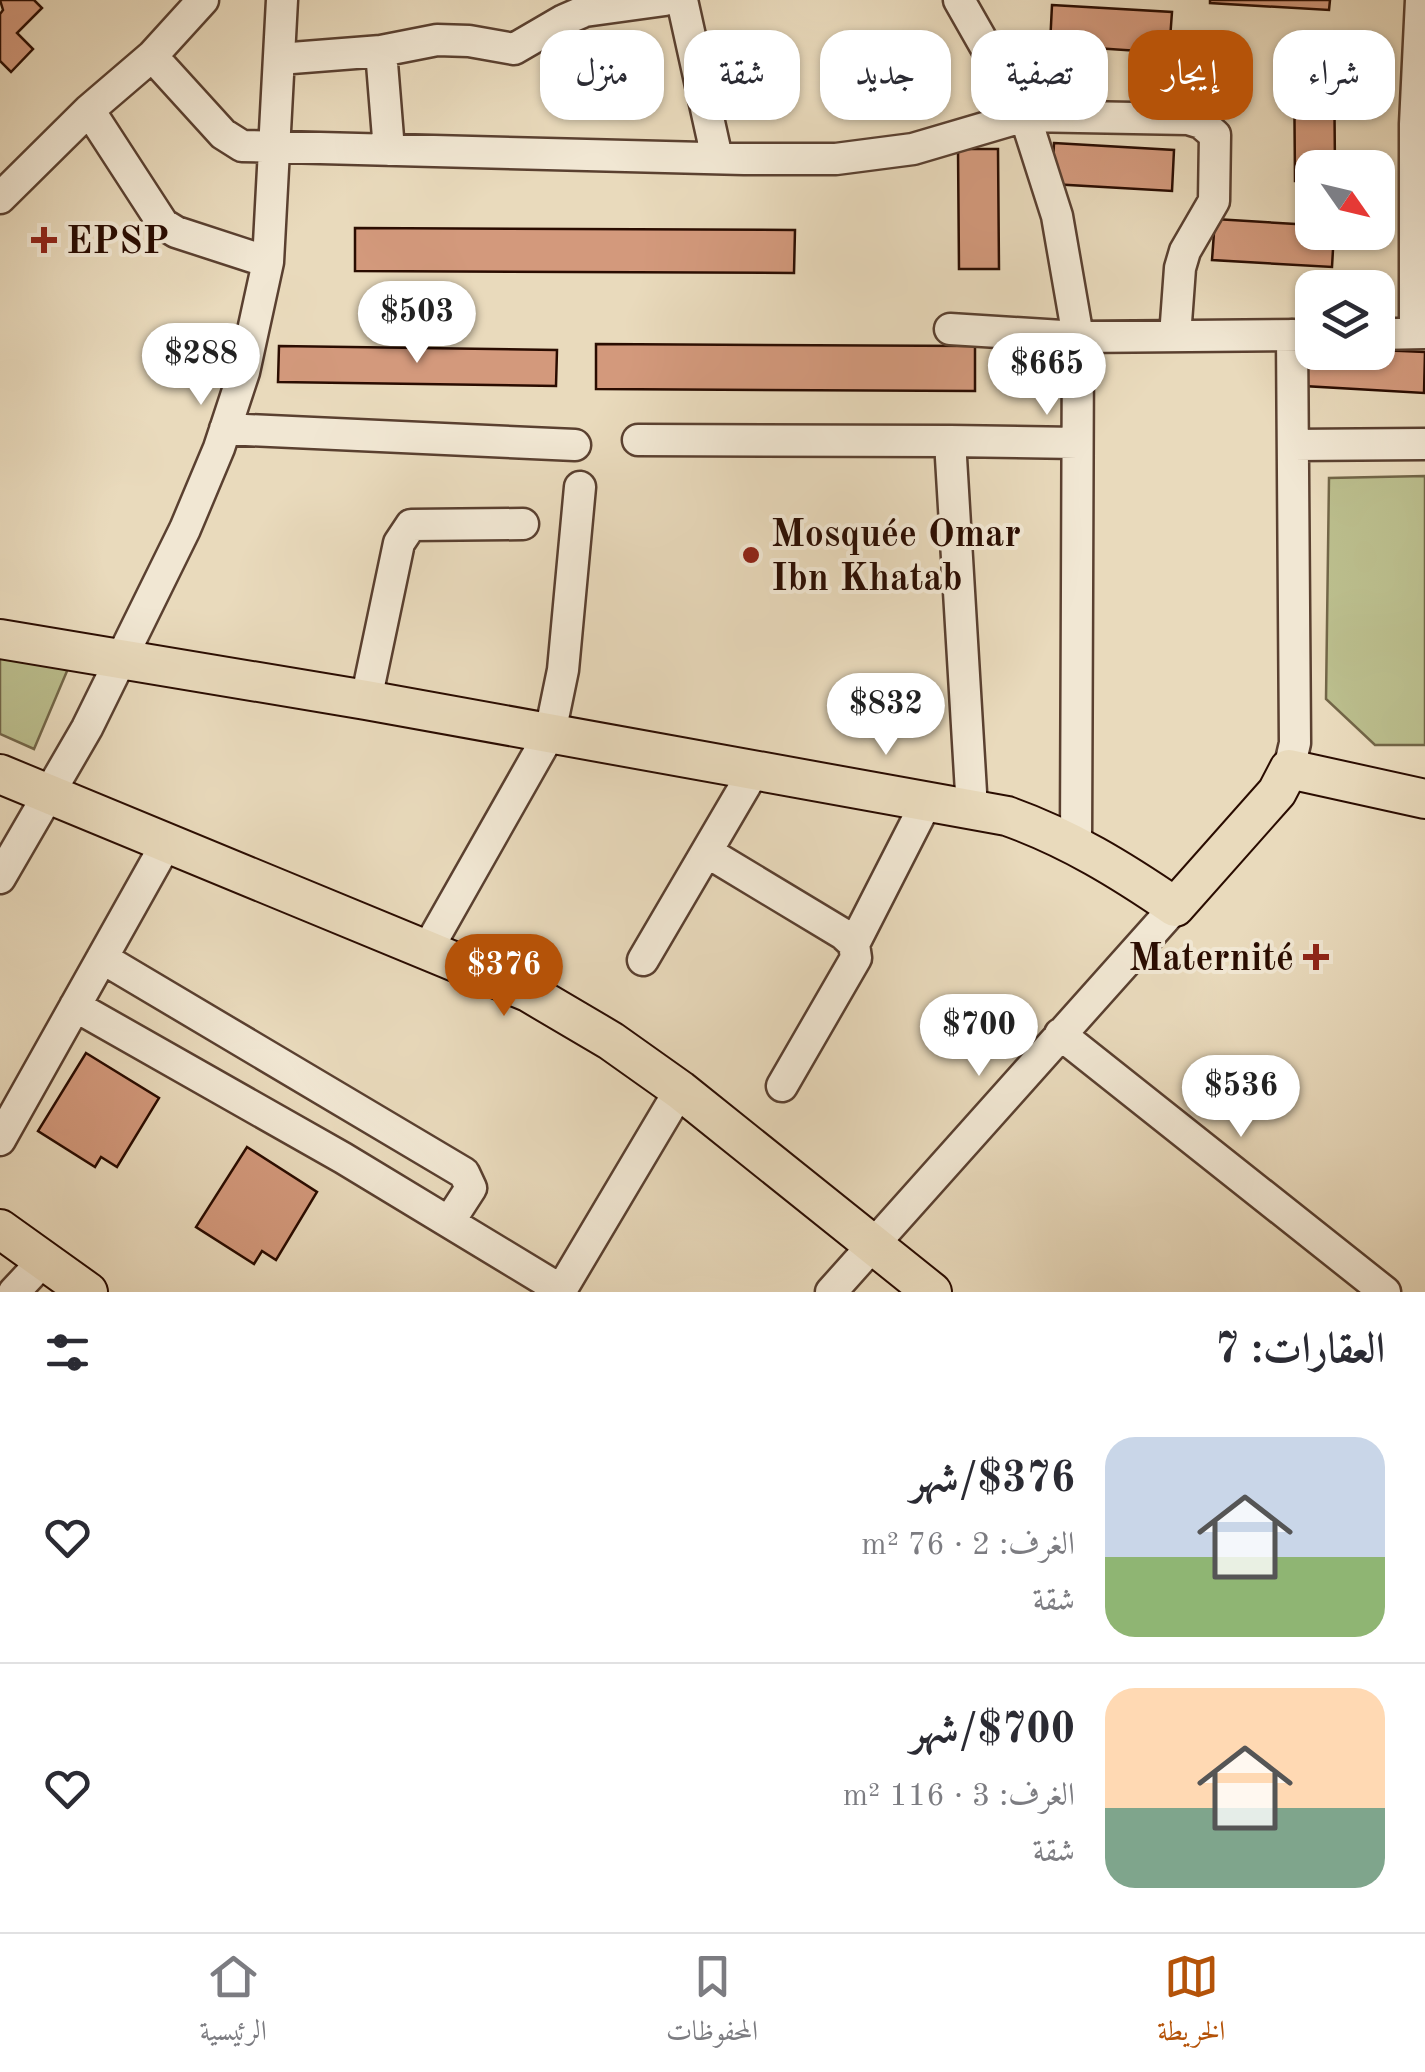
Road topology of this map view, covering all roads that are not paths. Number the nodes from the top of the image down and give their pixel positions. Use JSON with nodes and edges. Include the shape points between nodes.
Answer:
{"nodes":[{"id":1,"x":282,"y":0,"type":"edge"},
{"id":2,"x":664,"y":0,"type":"edge"},
{"id":3,"x":682,"y":0,"type":"edge"},
{"id":4,"x":959,"y":0,"type":"edge"},
{"id":5,"x":1421,"y":0,"type":"edge"},
{"id":6,"x":189,"y":5,"type":"edge"},
{"id":7,"x":976,"y":30,"type":"edge"},
{"id":8,"x":381,"y":51,"type":"junction"},
{"id":9,"x":152,"y":56,"type":"junction"},
{"id":10,"x":280,"y":58,"type":"junction"},
{"id":11,"x":89,"y":110,"type":"junction"},
{"id":12,"x":1108,"y":118,"type":"edge"},
{"id":13,"x":1012,"y":120,"type":"edge"},
{"id":14,"x":1027,"y":120,"type":"edge"},
{"id":15,"x":276,"y":147,"type":"junction"},
{"id":16,"x":390,"y":150,"type":"junction"},
{"id":17,"x":717,"y":158,"type":"junction"},
{"id":18,"x":0,"y":198,"type":"edge"},
{"id":19,"x":268,"y":262,"type":"junction"},
{"id":20,"x":950,"y":329,"type":"dead end"},
{"id":21,"x":1420,"y":333,"type":"edge"},
{"id":22,"x":1395,"y":334,"type":"edge"},
{"id":23,"x":1295,"y":335,"type":"edge"},
{"id":24,"x":1175,"y":336,"type":"junction"},
{"id":25,"x":1078,"y":337,"type":"junction"},
{"id":26,"x":1299,"y":370,"type":"edge"},
{"id":27,"x":226,"y":429,"type":"junction"},
{"id":28,"x":638,"y":440,"type":"dead end"},
{"id":29,"x":950,"y":440,"type":"junction"},
{"id":30,"x":1077,"y":443,"type":"junction"},
{"id":31,"x":1425,"y":444,"type":"edge"},
{"id":32,"x":575,"y":445,"type":"dead end"},
{"id":33,"x":1293,"y":445,"type":"junction"},
{"id":34,"x":580,"y":487,"type":"dead end"},
{"id":35,"x":522,"y":524,"type":"dead end"},
{"id":36,"x":0,"y":639,"type":"edge"},
{"id":37,"x":120,"y":657,"type":"junction"},
{"id":38,"x":366,"y":700,"type":"junction"},
{"id":39,"x":550,"y":732,"type":"junction"},
{"id":40,"x":755,"y":769,"type":"junction"},
{"id":41,"x":1289,"y":769,"type":"junction"},
{"id":42,"x":0,"y":774,"type":"edge"},
{"id":43,"x":48,"y":796,"type":"junction"},
{"id":44,"x":928,"y":799,"type":"junction"},
{"id":45,"x":1425,"y":799,"type":"edge"},
{"id":46,"x":972,"y":809,"type":"junction"},
{"id":47,"x":166,"y":844,"type":"junction"},
{"id":48,"x":1076,"y":844,"type":"junction"},
{"id":49,"x":706,"y":852,"type":"junction"},
{"id":50,"x":0,"y":878,"type":"edge"},
{"id":51,"x":1176,"y":906,"type":"junction"},
{"id":52,"x":854,"y":944,"type":"junction"},
{"id":53,"x":427,"y":950,"type":"junction"},
{"id":54,"x":102,"y":958,"type":"junction"},
{"id":55,"x":643,"y":960,"type":"dead end"},
{"id":56,"x":75,"y":1006,"type":"junction"},
{"id":57,"x":1060,"y":1034,"type":"junction"},
{"id":58,"x":782,"y":1086,"type":"dead end"},
{"id":59,"x":680,"y":1090,"type":"junction"},
{"id":60,"x":0,"y":1140,"type":"edge"},
{"id":61,"x":450,"y":1222,"type":"junction"},
{"id":62,"x":0,"y":1228,"type":"edge"},
{"id":63,"x":872,"y":1243,"type":"junction"},
{"id":64,"x":44,"y":1260,"type":"junction"},
{"id":65,"x":561,"y":1291,"type":"edge"},
{"id":66,"x":14,"y":1292,"type":"edge"},
{"id":67,"x":88,"y":1292,"type":"edge"},
{"id":68,"x":831,"y":1292,"type":"edge"},
{"id":69,"x":932,"y":1292,"type":"edge"},
{"id":70,"x":1385,"y":1292,"type":"edge"}],
"edges":[{"from":1,"to":10,"type":"street"},
{"from":2,"to":8,"type":"street","via":[[585,11],[514,49],[437,40]]},
{"from":3,"to":17,"type":"street"},
{"from":4,"to":7,"type":"street"},
{"from":5,"to":21,"type":"street","via":[[1415,124]]},
{"from":6,"to":9,"type":"street"},
{"from":8,"to":10,"type":"street"},
{"from":8,"to":16,"type":"street"},
{"from":9,"to":11,"type":"street"},
{"from":9,"to":15,"type":"street","via":[[224,134],[242,146]]},
{"from":10,"to":15,"type":"street"},
{"from":11,"to":18,"type":"street"},
{"from":11,"to":19,"type":"street","via":[[163,224]]},
{"from":12,"to":24,"type":"street","via":[[1188,119],[1215,135],[1214,201],[1180,268]]},
{"from":13,"to":17,"type":"street","via":[[913,148],[836,159]]},
{"from":14,"to":25,"type":"street","via":[[1057,216]]},
{"from":15,"to":16,"type":"street"},
{"from":15,"to":19,"type":"street"},
{"from":16,"to":17,"type":"street"},
{"from":19,"to":27,"type":"street"},
{"from":20,"to":25,"type":"street"},
{"from":21,"to":22,"type":"street"},
{"from":23,"to":24,"type":"street"},
{"from":24,"to":25,"type":"street"},
{"from":25,"to":30,"type":"street"},
{"from":26,"to":33,"type":"street"},
{"from":27,"to":32,"type":"street"},
{"from":27,"to":37,"type":"street"},
{"from":28,"to":29,"type":"street"},
{"from":29,"to":30,"type":"street"},
{"from":29,"to":46,"type":"street"},
{"from":30,"to":48,"type":"street"},
{"from":31,"to":33,"type":"street"},
{"from":33,"to":41,"type":"street","via":[[1295,743]]},
{"from":34,"to":39,"type":"street","via":[[563,670]]},
{"from":35,"to":38,"type":"street","via":[[412,525],[399,543]]},
{"from":36,"to":37,"type":"main road"},
{"from":37,"to":38,"type":"main road"},
{"from":37,"to":43,"type":"street"},
{"from":38,"to":39,"type":"main road"},
{"from":39,"to":40,"type":"main road"},
{"from":39,"to":53,"type":"street"},
{"from":40,"to":44,"type":"main road"},
{"from":40,"to":49,"type":"street"},
{"from":41,"to":45,"type":"main road"},
{"from":41,"to":51,"type":"main road","via":[[1277,792]]},
{"from":42,"to":43,"type":"main road"},
{"from":43,"to":47,"type":"main road"},
{"from":43,"to":50,"type":"street"},
{"from":44,"to":46,"type":"main road"},
{"from":44,"to":52,"type":"street"},
{"from":46,"to":48,"type":"main road"},
{"from":47,"to":53,"type":"main road"},
{"from":47,"to":54,"type":"street"},
{"from":48,"to":51,"type":"main road"},
{"from":49,"to":52,"type":"street"},
{"from":49,"to":55,"type":"street"},
{"from":51,"to":57,"type":"street"},
{"from":52,"to":58,"type":"street","via":[[856,958]]},
{"from":53,"to":59,"type":"main road","via":[[528,992]]},
{"from":54,"to":56,"type":"street"},
{"from":54,"to":61,"type":"street","via":[[464,1173],[471,1188]]},
{"from":56,"to":60,"type":"street"},
{"from":56,"to":61,"type":"street"},
{"from":57,"to":63,"type":"street"},
{"from":57,"to":70,"type":"street"},
{"from":59,"to":63,"type":"main road"},
{"from":59,"to":65,"type":"street"},
{"from":61,"to":65,"type":"street"},
{"from":62,"to":64,"type":"main road"},
{"from":63,"to":68,"type":"street"},
{"from":63,"to":69,"type":"main road"},
{"from":64,"to":66,"type":"street"},
{"from":64,"to":67,"type":"main road"}]}
